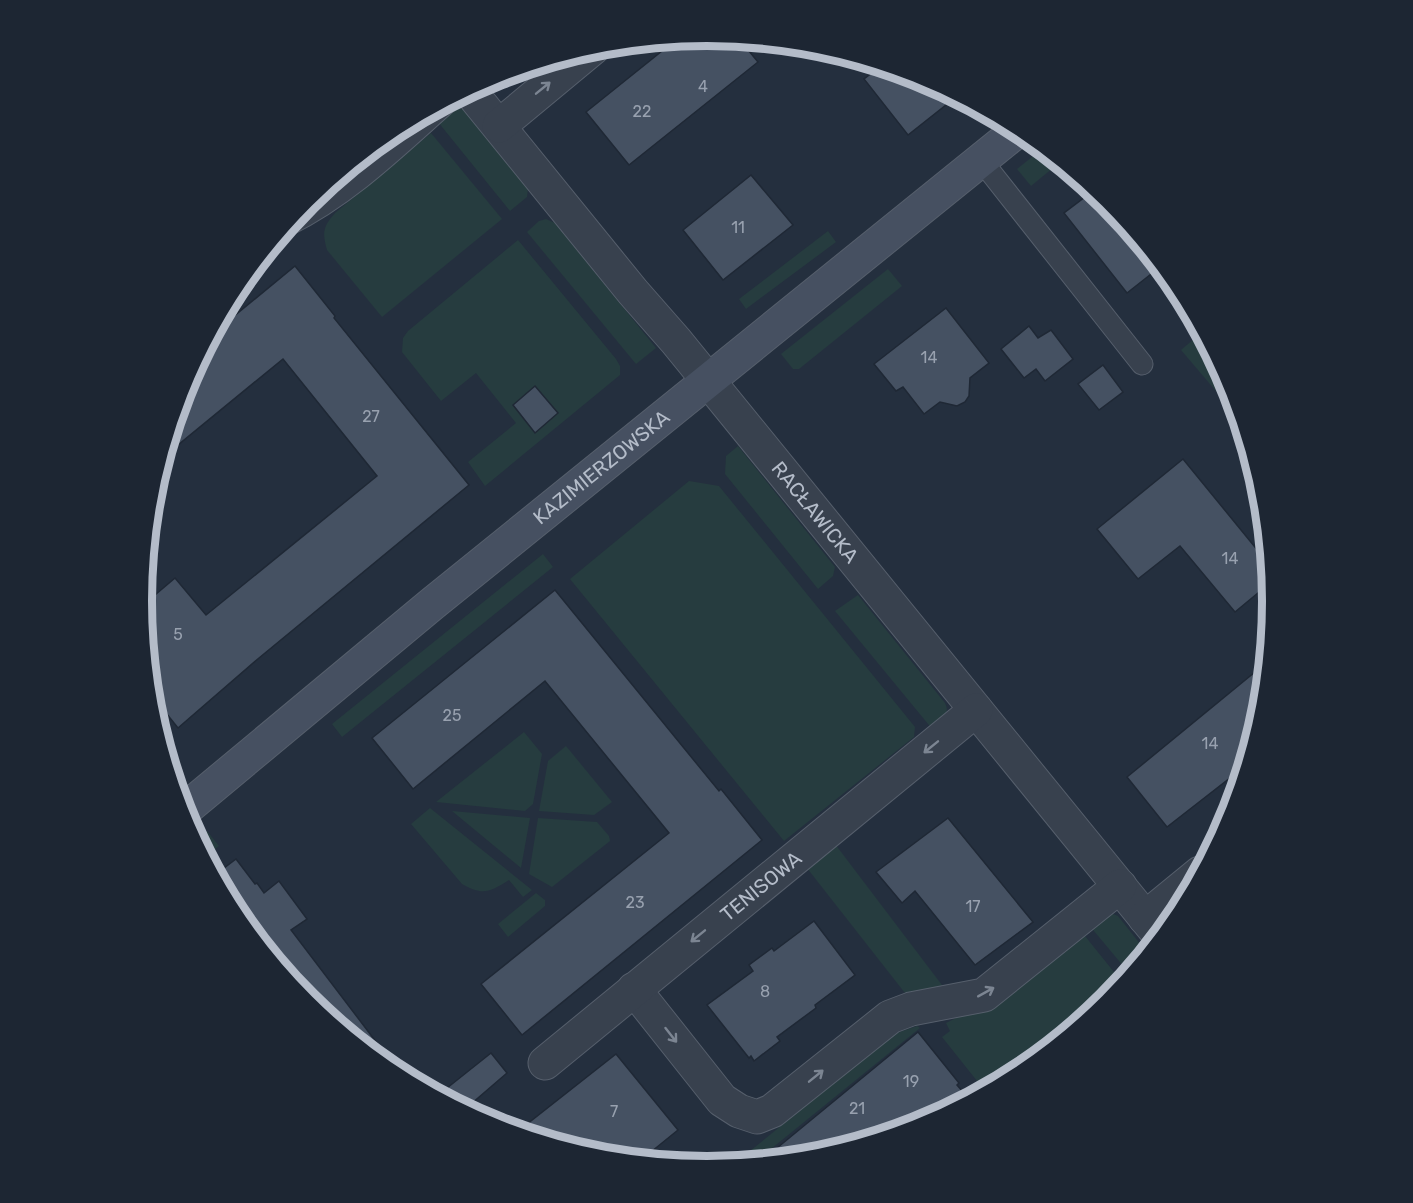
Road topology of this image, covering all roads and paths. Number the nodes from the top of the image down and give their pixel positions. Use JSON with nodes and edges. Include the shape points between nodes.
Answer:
{"nodes":[{"id":1,"x":576,"y":62,"type":"edge"},
{"id":2,"x":475,"y":98,"type":"edge"},
{"id":3,"x":499,"y":126,"type":"junction"},
{"id":4,"x":417,"y":128,"type":"edge"},
{"id":5,"x":1010,"y":137,"type":"edge"},
{"id":6,"x":981,"y":160,"type":"junction"},
{"id":7,"x":308,"y":215,"type":"edge"},
{"id":8,"x":1142,"y":364,"type":"dead end"},
{"id":9,"x":708,"y":380,"type":"junction"},
{"id":10,"x":976,"y":710,"type":"junction"},
{"id":11,"x":190,"y":805,"type":"edge"},
{"id":12,"x":1120,"y":886,"type":"junction"},
{"id":13,"x":1168,"y":909,"type":"edge"},
{"id":14,"x":1153,"y":927,"type":"edge"},
{"id":15,"x":634,"y":989,"type":"junction"},
{"id":16,"x":545,"y":1063,"type":"dead end"}],
"edges":[{"from":3,"to":1,"type":"street","one_way":true},
{"from":2,"to":3,"type":"street","name":"RACŁAWICKA"},
{"from":3,"to":9,"type":"street","name":"RACŁAWICKA"},
{"from":4,"to":7,"type":"lane","via":[[349,187]]},
{"from":5,"to":6,"type":"street","name":"KAZIMIERZOWSKA"},
{"from":6,"to":8,"type":"lane"},
{"from":6,"to":9,"type":"street","name":"KAZIMIERZOWSKA"},
{"from":9,"to":10,"type":"street","name":"RACŁAWICKA"},
{"from":9,"to":11,"type":"street","name":"KAZIMIERZOWSKA"},
{"from":10,"to":12,"type":"street","name":"RACŁAWICKA"},
{"from":10,"to":15,"type":"street","name":"TENISOWA","one_way":true},
{"from":12,"to":14,"type":"street","name":"RACŁAWICKA"},
{"from":15,"to":12,"type":"street","one_way":true,"via":[[722,1100],[758,1117],[772,1111],[890,1017],[911,1009],[984,995]]},
{"from":13,"to":14,"type":"street"},
{"from":15,"to":16,"type":"street","name":"TENISOWA"}]}
